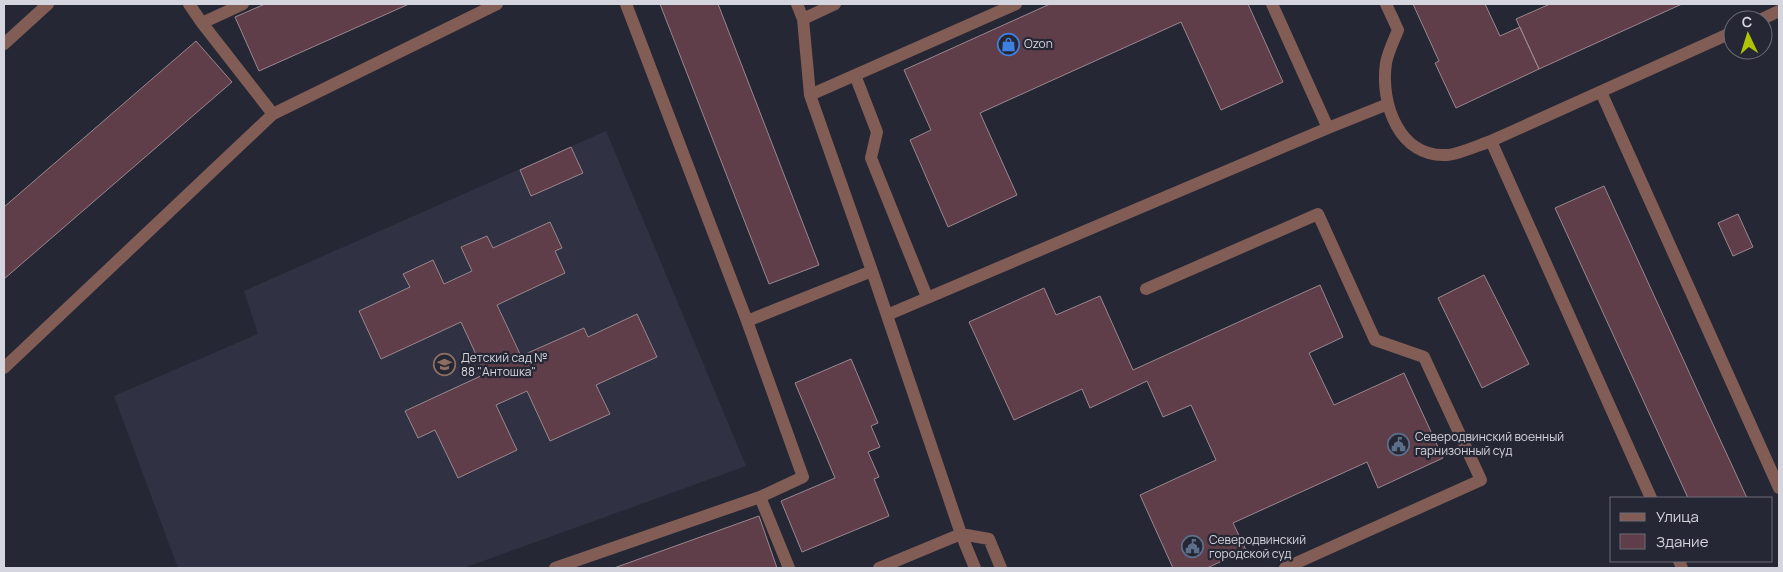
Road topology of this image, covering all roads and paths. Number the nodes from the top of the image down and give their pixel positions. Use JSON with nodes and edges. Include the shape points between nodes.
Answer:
{"nodes":[{"id":1,"x":48,"y":4,"type":"edge"},
{"id":2,"x":189,"y":4,"type":"edge"},
{"id":3,"x":243,"y":4,"type":"edge"},
{"id":4,"x":496,"y":4,"type":"edge"},
{"id":5,"x":626,"y":4,"type":"edge"},
{"id":6,"x":797,"y":4,"type":"edge"},
{"id":7,"x":835,"y":4,"type":"edge"},
{"id":8,"x":1016,"y":4,"type":"edge"},
{"id":9,"x":1272,"y":4,"type":"edge"},
{"id":10,"x":1386,"y":4,"type":"edge"},
{"id":11,"x":802,"y":19,"type":"junction"},
{"id":12,"x":202,"y":23,"type":"junction"},
{"id":13,"x":1723,"y":37,"type":"edge"},
{"id":14,"x":4,"y":44,"type":"edge"},
{"id":15,"x":856,"y":75,"type":"junction"},
{"id":16,"x":1601,"y":92,"type":"junction"},
{"id":17,"x":810,"y":95,"type":"junction"},
{"id":18,"x":1388,"y":104,"type":"junction"},
{"id":19,"x":272,"y":114,"type":"junction"},
{"id":20,"x":1328,"y":128,"type":"junction"},
{"id":21,"x":1491,"y":141,"type":"junction"},
{"id":22,"x":872,"y":271,"type":"junction"},
{"id":23,"x":1146,"y":289,"type":"dead end"},
{"id":24,"x":927,"y":297,"type":"junction"},
{"id":25,"x":886,"y":315,"type":"junction"},
{"id":26,"x":747,"y":321,"type":"junction"},
{"id":27,"x":4,"y":368,"type":"edge"},
{"id":28,"x":1779,"y":488,"type":"edge"},
{"id":29,"x":760,"y":497,"type":"junction"},
{"id":30,"x":1651,"y":497,"type":"edge"},
{"id":31,"x":961,"y":534,"type":"junction"},
{"id":32,"x":555,"y":568,"type":"edge"},
{"id":33,"x":789,"y":568,"type":"edge"},
{"id":34,"x":879,"y":568,"type":"edge"},
{"id":35,"x":975,"y":568,"type":"edge"},
{"id":36,"x":1001,"y":568,"type":"edge"},
{"id":37,"x":1285,"y":568,"type":"edge"}],
"edges":[{"from":1,"to":14,"type":"street"},
{"from":2,"to":12,"type":"street"},
{"from":3,"to":12,"type":"street"},
{"from":4,"to":19,"type":"street"},
{"from":5,"to":26,"type":"street"},
{"from":6,"to":11,"type":"street"},
{"from":7,"to":11,"type":"street"},
{"from":8,"to":15,"type":"street"},
{"from":9,"to":20,"type":"street"},
{"from":10,"to":18,"type":"street","via":[[1398,30],[1386,62]]},
{"from":11,"to":17,"type":"street"},
{"from":12,"to":19,"type":"street"},
{"from":13,"to":16,"type":"street"},
{"from":15,"to":17,"type":"street"},
{"from":15,"to":24,"type":"street","via":[[876,132],[871,158]]},
{"from":16,"to":21,"type":"street"},
{"from":16,"to":28,"type":"street"},
{"from":17,"to":22,"type":"street"},
{"from":18,"to":20,"type":"street"},
{"from":18,"to":21,"type":"street","via":[[1403,136],[1421,152],[1448,156]]},
{"from":19,"to":27,"type":"street"},
{"from":20,"to":24,"type":"street"},
{"from":21,"to":30,"type":"street"},
{"from":22,"to":25,"type":"street"},
{"from":22,"to":26,"type":"street"},
{"from":23,"to":37,"type":"street","via":[[1318,214],[1375,340],[1424,357],[1481,480]]},
{"from":24,"to":25,"type":"street"},
{"from":25,"to":31,"type":"street"},
{"from":26,"to":29,"type":"street","via":[[803,477]]},
{"from":29,"to":32,"type":"street"},
{"from":29,"to":33,"type":"street"},
{"from":31,"to":34,"type":"street"},
{"from":31,"to":35,"type":"street"},
{"from":31,"to":36,"type":"street","via":[[989,539]]}]}
